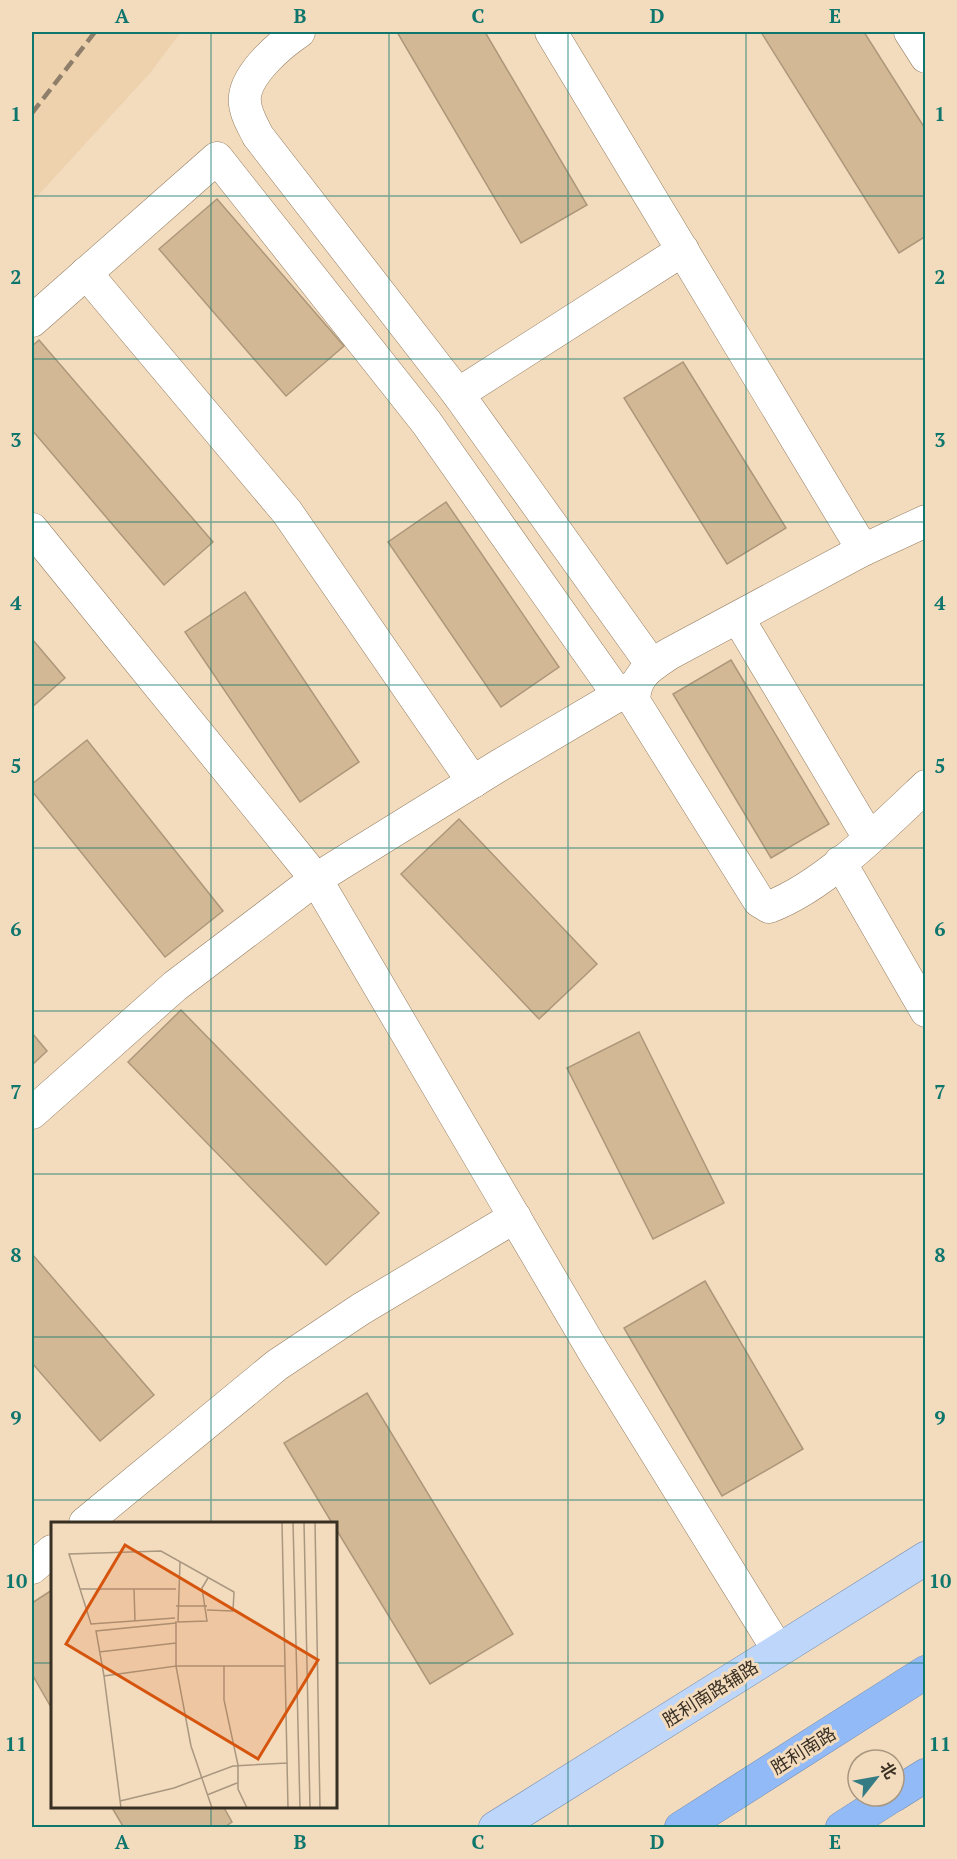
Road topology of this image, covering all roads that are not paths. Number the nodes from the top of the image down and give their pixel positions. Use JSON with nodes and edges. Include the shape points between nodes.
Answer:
{"nodes":[{"id":1,"x":299,"y":32,"type":"edge"},
{"id":2,"x":551,"y":32,"type":"edge"},
{"id":3,"x":910,"y":32,"type":"edge"},
{"id":4,"x":926,"y":57,"type":"edge"},
{"id":5,"x":683,"y":250,"type":"junction"},
{"id":6,"x":86,"y":273,"type":"junction"},
{"id":7,"x":32,"y":321,"type":"edge"},
{"id":8,"x":458,"y":394,"type":"junction"},
{"id":9,"x":926,"y":521,"type":"edge"},
{"id":10,"x":32,"y":529,"type":"edge"},
{"id":11,"x":863,"y":550,"type":"junction"},
{"id":12,"x":738,"y":618,"type":"junction"},
{"id":13,"x":635,"y":683,"type":"junction"},
{"id":14,"x":473,"y":782,"type":"junction"},
{"id":15,"x":926,"y":786,"type":"edge"},
{"id":16,"x":869,"y":838,"type":"junction"},
{"id":17,"x":840,"y":862,"type":"junction"},
{"id":18,"x":316,"y":879,"type":"junction"},
{"id":19,"x":926,"y":1011,"type":"edge"},
{"id":20,"x":32,"y":1113,"type":"edge"},
{"id":21,"x":515,"y":1217,"type":"junction"},
{"id":22,"x":86,"y":1522,"type":"edge"},
{"id":23,"x":51,"y":1552,"type":"edge"},
{"id":24,"x":926,"y":1558,"type":"edge"},
{"id":25,"x":32,"y":1568,"type":"edge"},
{"id":26,"x":778,"y":1650,"type":"junction"},
{"id":27,"x":926,"y":1672,"type":"edge"},
{"id":28,"x":926,"y":1775,"type":"edge"},
{"id":29,"x":906,"y":1787,"type":"edge"},
{"id":30,"x":872,"y":1808,"type":"edge"},
{"id":31,"x":495,"y":1827,"type":"edge"},
{"id":32,"x":681,"y":1827,"type":"edge"},
{"id":33,"x":842,"y":1827,"type":"edge"}],
"edges":[{"from":1,"to":8,"type":"street","via":[[259,68],[244,95],[247,116],[258,136]]},
{"from":2,"to":5,"type":"street"},
{"from":3,"to":4,"type":"street"},
{"from":5,"to":8,"type":"street"},
{"from":5,"to":11,"type":"street"},
{"from":6,"to":7,"type":"street"},
{"from":6,"to":13,"type":"street","via":[[217,158]]},
{"from":6,"to":14,"type":"street","via":[[287,512]]},
{"from":8,"to":13,"type":"street"},
{"from":9,"to":11,"type":"street"},
{"from":10,"to":18,"type":"street"},
{"from":11,"to":12,"type":"street"},
{"from":12,"to":13,"type":"street"},
{"from":12,"to":16,"type":"street"},
{"from":13,"to":14,"type":"street"},
{"from":13,"to":17,"type":"street","via":[[633,701],[759,901],[769,907],[781,902]]},
{"from":14,"to":18,"type":"street"},
{"from":15,"to":16,"type":"street"},
{"from":16,"to":17,"type":"street"},
{"from":17,"to":19,"type":"street"},
{"from":18,"to":20,"type":"street","via":[[175,986]]},
{"from":18,"to":21,"type":"street"},
{"from":21,"to":22,"type":"street","via":[[361,1309],[277,1365]]},
{"from":21,"to":26,"type":"street"},
{"from":23,"to":25,"type":"street"},
{"from":24,"to":26,"type":"main road","name":"胜利南路辅路"},
{"from":26,"to":31,"type":"main road","name":"胜利南路辅路"},
{"from":27,"to":32,"type":"highway","name":"胜利南路"},
{"from":28,"to":29,"type":"highway"},
{"from":30,"to":33,"type":"highway"}]}
